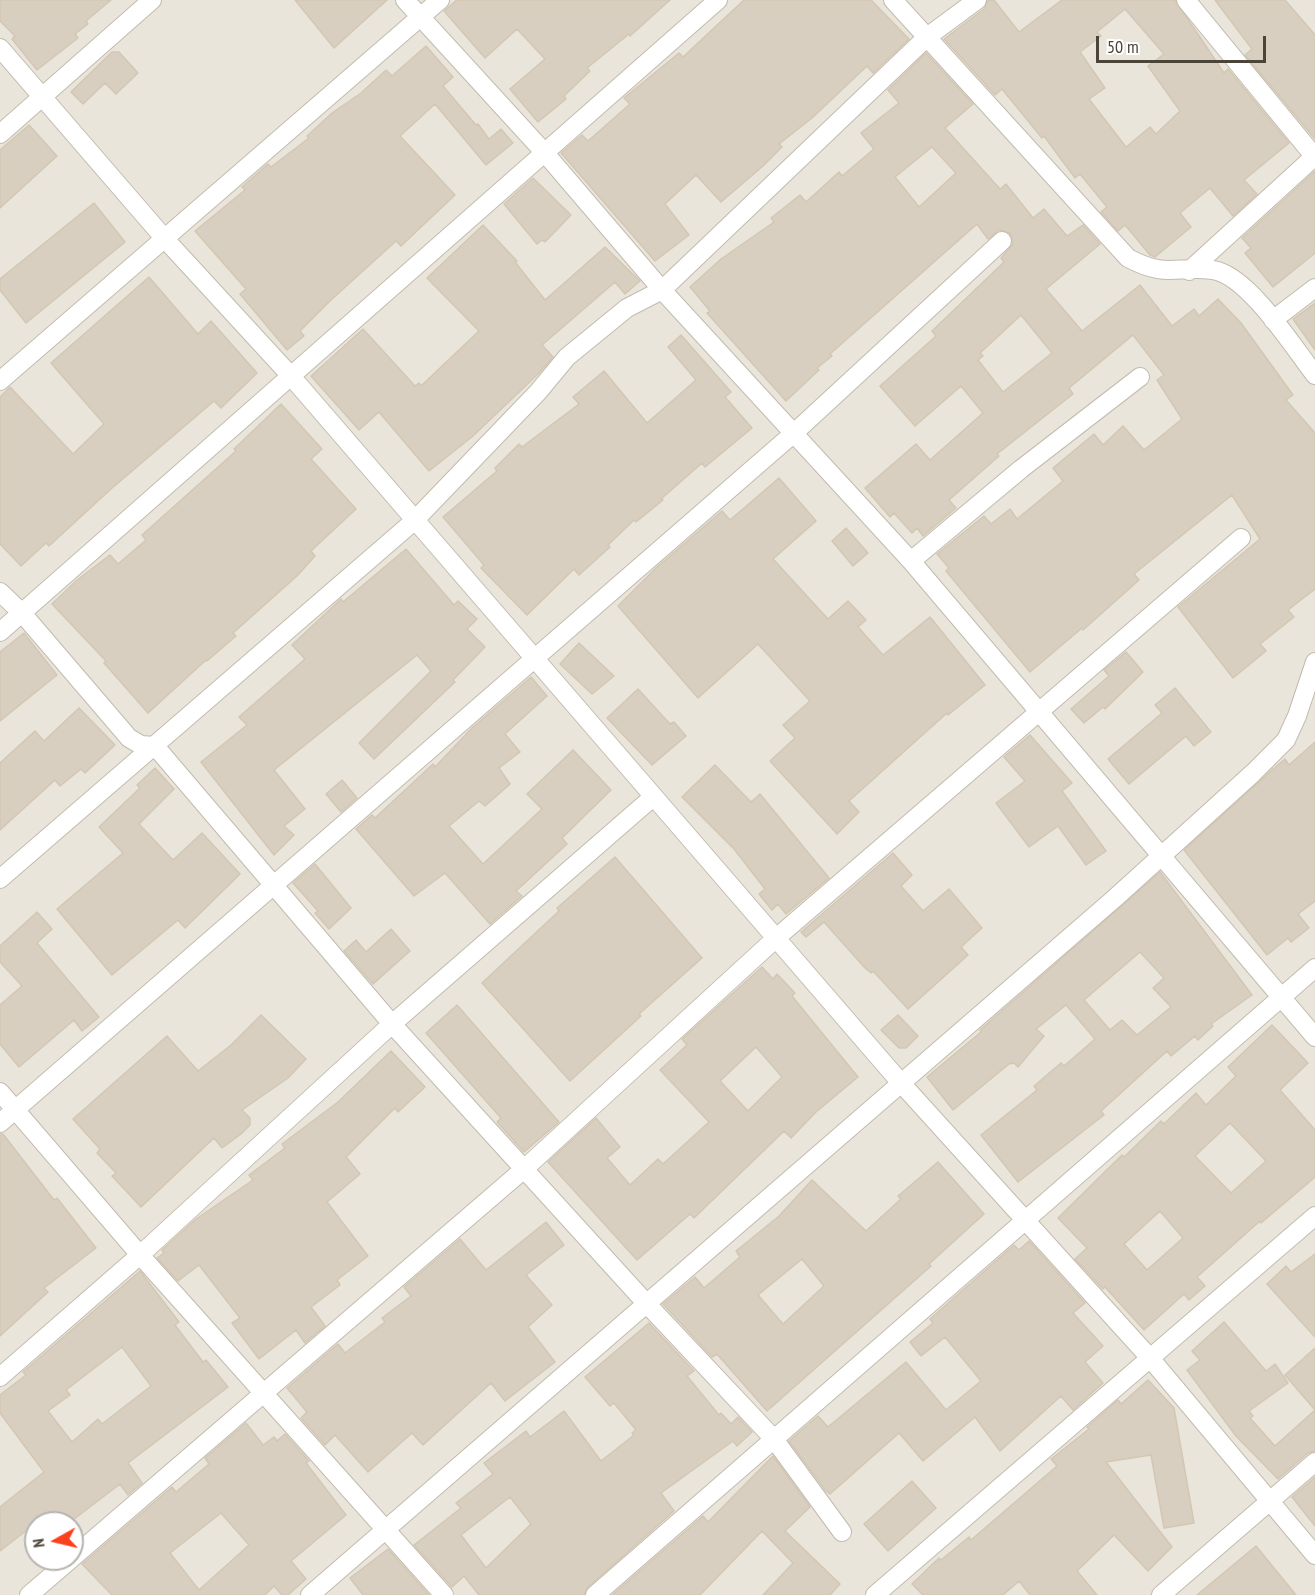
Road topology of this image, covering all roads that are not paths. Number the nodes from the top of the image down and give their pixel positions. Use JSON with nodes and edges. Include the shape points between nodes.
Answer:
{"nodes":[{"id":1,"x":152,"y":0,"type":"edge"},
{"id":2,"x":405,"y":0,"type":"edge"},
{"id":3,"x":440,"y":0,"type":"edge"},
{"id":4,"x":718,"y":0,"type":"edge"},
{"id":5,"x":893,"y":0,"type":"edge"},
{"id":6,"x":977,"y":0,"type":"edge"},
{"id":7,"x":1186,"y":0,"type":"edge"},
{"id":8,"x":420,"y":18,"type":"junction"},
{"id":9,"x":927,"y":37,"type":"junction"},
{"id":10,"x":0,"y":48,"type":"edge"},
{"id":11,"x":43,"y":98,"type":"junction"},
{"id":12,"x":0,"y":134,"type":"edge"},
{"id":13,"x":544,"y":152,"type":"junction"},
{"id":14,"x":1315,"y":156,"type":"edge"},
{"id":15,"x":165,"y":239,"type":"junction"},
{"id":16,"x":1002,"y":242,"type":"dead end"},
{"id":17,"x":1189,"y":271,"type":"junction"},
{"id":18,"x":1315,"y":288,"type":"edge"},
{"id":19,"x":662,"y":290,"type":"junction"},
{"id":20,"x":1273,"y":321,"type":"junction"},
{"id":21,"x":290,"y":375,"type":"junction"},
{"id":22,"x":1315,"y":375,"type":"edge"},
{"id":23,"x":1140,"y":377,"type":"dead end"},
{"id":24,"x":0,"y":381,"type":"edge"},
{"id":25,"x":794,"y":433,"type":"junction"},
{"id":26,"x":414,"y":521,"type":"junction"},
{"id":27,"x":1241,"y":538,"type":"dead end"},
{"id":28,"x":911,"y":561,"type":"junction"},
{"id":29,"x":0,"y":592,"type":"edge"},
{"id":30,"x":22,"y":613,"type":"junction"},
{"id":31,"x":0,"y":632,"type":"edge"},
{"id":32,"x":532,"y":658,"type":"junction"},
{"id":33,"x":1315,"y":663,"type":"edge"},
{"id":34,"x":1039,"y":711,"type":"junction"},
{"id":35,"x":154,"y":746,"type":"junction"},
{"id":36,"x":653,"y":797,"type":"junction"},
{"id":37,"x":1160,"y":857,"type":"junction"},
{"id":38,"x":0,"y":879,"type":"edge"},
{"id":39,"x":273,"y":886,"type":"junction"},
{"id":40,"x":775,"y":939,"type":"junction"},
{"id":41,"x":1315,"y":968,"type":"edge"},
{"id":42,"x":1280,"y":998,"type":"junction"},
{"id":43,"x":392,"y":1024,"type":"junction"},
{"id":44,"x":1315,"y":1037,"type":"edge"},
{"id":45,"x":901,"y":1083,"type":"junction"},
{"id":46,"x":0,"y":1092,"type":"edge"},
{"id":47,"x":15,"y":1109,"type":"junction"},
{"id":48,"x":0,"y":1123,"type":"edge"},
{"id":49,"x":523,"y":1170,"type":"junction"},
{"id":50,"x":1315,"y":1216,"type":"edge"},
{"id":51,"x":1024,"y":1222,"type":"junction"},
{"id":52,"x":140,"y":1255,"type":"junction"},
{"id":53,"x":646,"y":1303,"type":"junction"},
{"id":54,"x":1150,"y":1358,"type":"junction"},
{"id":55,"x":0,"y":1377,"type":"edge"},
{"id":56,"x":266,"y":1392,"type":"junction"},
{"id":57,"x":774,"y":1439,"type":"junction"},
{"id":58,"x":1315,"y":1462,"type":"edge"},
{"id":59,"x":1269,"y":1501,"type":"junction"},
{"id":60,"x":385,"y":1529,"type":"junction"},
{"id":61,"x":842,"y":1532,"type":"dead end"},
{"id":62,"x":84,"y":1547,"type":"edge"},
{"id":63,"x":1315,"y":1555,"type":"edge"},
{"id":64,"x":56,"y":1571,"type":"edge"},
{"id":65,"x":28,"y":1595,"type":"edge"},
{"id":66,"x":310,"y":1595,"type":"edge"},
{"id":67,"x":444,"y":1595,"type":"edge"},
{"id":68,"x":595,"y":1595,"type":"edge"},
{"id":69,"x":875,"y":1595,"type":"edge"},
{"id":70,"x":1161,"y":1595,"type":"edge"}],
"edges":[{"from":1,"to":11,"type":"street"},
{"from":2,"to":8,"type":"street"},
{"from":3,"to":8,"type":"street"},
{"from":4,"to":13,"type":"street"},
{"from":5,"to":9,"type":"street"},
{"from":6,"to":9,"type":"street"},
{"from":7,"to":14,"type":"street"},
{"from":8,"to":13,"type":"street"},
{"from":8,"to":15,"type":"street"},
{"from":9,"to":17,"type":"street","via":[[1128,258],[1150,269]]},
{"from":9,"to":19,"type":"street"},
{"from":10,"to":11,"type":"street"},
{"from":11,"to":12,"type":"street"},
{"from":11,"to":15,"type":"street"},
{"from":13,"to":19,"type":"street"},
{"from":13,"to":21,"type":"street"},
{"from":14,"to":17,"type":"street"},
{"from":15,"to":21,"type":"street"},
{"from":15,"to":24,"type":"street"},
{"from":16,"to":25,"type":"street"},
{"from":17,"to":20,"type":"street","via":[[1214,270],[1228,275]]},
{"from":18,"to":20,"type":"street"},
{"from":19,"to":25,"type":"street"},
{"from":19,"to":26,"type":"street","via":[[627,309],[567,357]]},
{"from":20,"to":22,"type":"street"},
{"from":21,"to":26,"type":"street"},
{"from":21,"to":30,"type":"street"},
{"from":23,"to":28,"type":"street"},
{"from":25,"to":28,"type":"street"},
{"from":25,"to":32,"type":"street"},
{"from":26,"to":32,"type":"street"},
{"from":26,"to":35,"type":"street"},
{"from":27,"to":34,"type":"street"},
{"from":28,"to":34,"type":"street"},
{"from":29,"to":30,"type":"street"},
{"from":30,"to":31,"type":"street"},
{"from":30,"to":35,"type":"street","via":[[129,738],[141,745]]},
{"from":32,"to":36,"type":"street"},
{"from":32,"to":39,"type":"street"},
{"from":33,"to":37,"type":"street","via":[[1286,740]]},
{"from":34,"to":37,"type":"street"},
{"from":34,"to":40,"type":"street"},
{"from":35,"to":38,"type":"street"},
{"from":35,"to":39,"type":"street"},
{"from":36,"to":40,"type":"street"},
{"from":36,"to":43,"type":"street"},
{"from":37,"to":42,"type":"street"},
{"from":37,"to":45,"type":"street"},
{"from":39,"to":43,"type":"street"},
{"from":39,"to":47,"type":"street"},
{"from":40,"to":45,"type":"street"},
{"from":40,"to":49,"type":"street"},
{"from":41,"to":42,"type":"street"},
{"from":42,"to":44,"type":"street"},
{"from":42,"to":51,"type":"street"},
{"from":43,"to":49,"type":"street"},
{"from":43,"to":52,"type":"street"},
{"from":45,"to":51,"type":"street"},
{"from":45,"to":53,"type":"street"},
{"from":46,"to":47,"type":"street"},
{"from":47,"to":48,"type":"street"},
{"from":47,"to":52,"type":"street"},
{"from":49,"to":53,"type":"street"},
{"from":49,"to":56,"type":"street"},
{"from":50,"to":54,"type":"street"},
{"from":51,"to":54,"type":"street"},
{"from":51,"to":57,"type":"street"},
{"from":52,"to":55,"type":"street"},
{"from":52,"to":56,"type":"street"},
{"from":53,"to":57,"type":"street"},
{"from":53,"to":60,"type":"street"},
{"from":54,"to":59,"type":"street"},
{"from":54,"to":69,"type":"street"},
{"from":56,"to":60,"type":"street"},
{"from":56,"to":62,"type":"street"},
{"from":57,"to":61,"type":"street"},
{"from":57,"to":68,"type":"street"},
{"from":58,"to":59,"type":"street"},
{"from":59,"to":63,"type":"street"},
{"from":59,"to":70,"type":"street"},
{"from":60,"to":66,"type":"street"},
{"from":60,"to":67,"type":"street"},
{"from":64,"to":65,"type":"street"}]}
